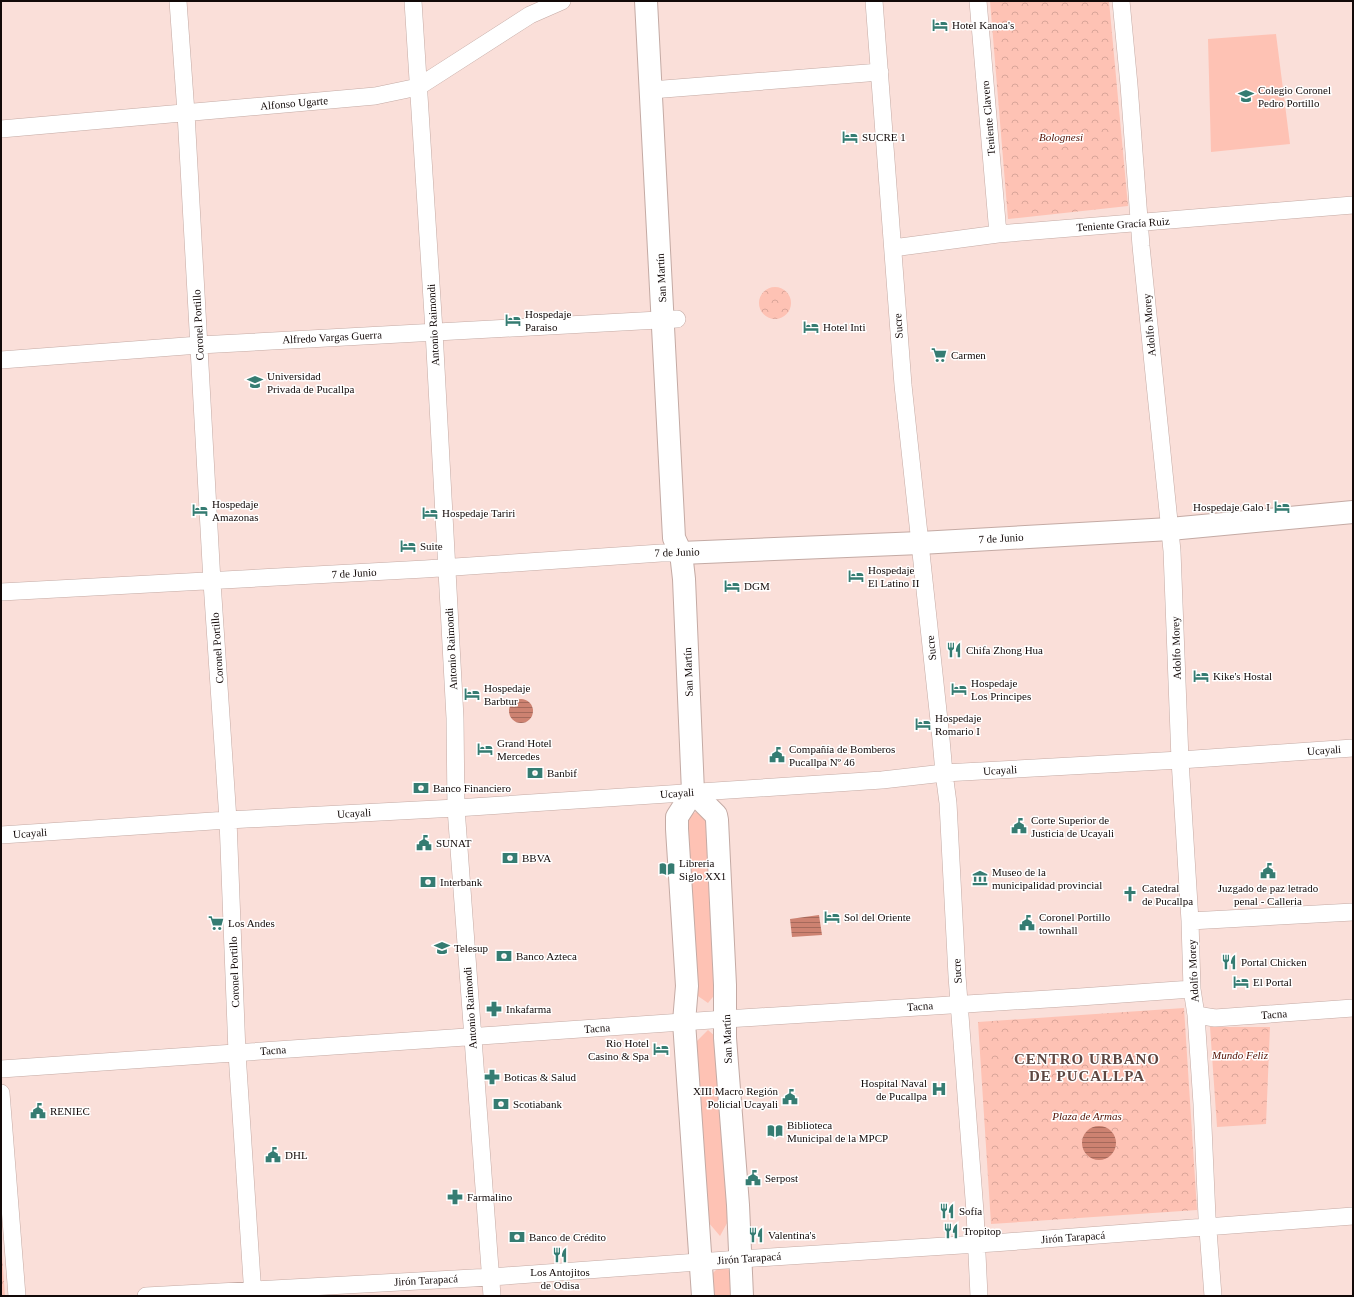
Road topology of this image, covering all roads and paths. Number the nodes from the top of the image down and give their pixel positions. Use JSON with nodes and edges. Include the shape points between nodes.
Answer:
{"nodes":[{"id":1,"x":178,"y":1,"type":"edge"},
{"id":2,"x":413,"y":1,"type":"edge"},
{"id":3,"x":562,"y":1,"type":"edge"},
{"id":4,"x":646,"y":1,"type":"edge"},
{"id":5,"x":660,"y":1,"type":"edge"},
{"id":6,"x":874,"y":1,"type":"edge"},
{"id":7,"x":978,"y":1,"type":"edge"},
{"id":8,"x":1121,"y":1,"type":"edge"},
{"id":9,"x":880,"y":72,"type":"junction"},
{"id":10,"x":418,"y":87,"type":"junction"},
{"id":11,"x":657,"y":89,"type":"junction"},
{"id":12,"x":186,"y":113,"type":"junction"},
{"id":13,"x":1,"y":129,"type":"edge"},
{"id":14,"x":1353,"y":205,"type":"edge"},
{"id":15,"x":1139,"y":223,"type":"junction"},
{"id":16,"x":998,"y":234,"type":"junction"},
{"id":17,"x":894,"y":248,"type":"junction"},
{"id":18,"x":670,"y":319,"type":"junction"},
{"id":19,"x":434,"y":331,"type":"junction"},
{"id":20,"x":199,"y":345,"type":"junction"},
{"id":21,"x":1,"y":360,"type":"edge"},
{"id":22,"x":1353,"y":512,"type":"edge"},
{"id":23,"x":1170,"y":529,"type":"junction"},
{"id":24,"x":920,"y":543,"type":"junction"},
{"id":25,"x":681,"y":553,"type":"junction"},
{"id":26,"x":446,"y":568,"type":"junction"},
{"id":27,"x":212,"y":582,"type":"junction"},
{"id":28,"x":1,"y":592,"type":"edge"},
{"id":29,"x":1353,"y":748,"type":"edge"},
{"id":30,"x":1180,"y":760,"type":"junction"},
{"id":31,"x":944,"y":773,"type":"junction"},
{"id":32,"x":694,"y":792,"type":"junction"},
{"id":33,"x":456,"y":808,"type":"junction"},
{"id":34,"x":228,"y":820,"type":"junction"},
{"id":35,"x":1,"y":835,"type":"edge"},
{"id":36,"x":1353,"y":912,"type":"edge"},
{"id":37,"x":1190,"y":921,"type":"junction"},
{"id":38,"x":1192,"y":988,"type":"junction"},
{"id":39,"x":959,"y":1004,"type":"junction"},
{"id":40,"x":1353,"y":1008,"type":"edge"},
{"id":41,"x":1196,"y":1015,"type":"junction"},
{"id":42,"x":726,"y":1019,"type":"junction"},
{"id":43,"x":684,"y":1022,"type":"junction"},
{"id":44,"x":472,"y":1037,"type":"junction"},
{"id":45,"x":237,"y":1052,"type":"junction"},
{"id":46,"x":1,"y":1069,"type":"edge"},
{"id":47,"x":1,"y":1093,"type":"edge"},
{"id":48,"x":1353,"y":1216,"type":"edge"},
{"id":49,"x":1208,"y":1226,"type":"junction"},
{"id":50,"x":976,"y":1244,"type":"junction"},
{"id":51,"x":740,"y":1259,"type":"junction"},
{"id":52,"x":701,"y":1262,"type":"junction"},
{"id":53,"x":491,"y":1277,"type":"junction"},
{"id":54,"x":253,"y":1293,"type":"edge"},
{"id":55,"x":17,"y":1296,"type":"edge"},
{"id":56,"x":146,"y":1296,"type":"edge"},
{"id":57,"x":492,"y":1296,"type":"edge"},
{"id":58,"x":703,"y":1296,"type":"edge"},
{"id":59,"x":742,"y":1296,"type":"edge"},
{"id":60,"x":979,"y":1296,"type":"edge"},
{"id":61,"x":1213,"y":1296,"type":"edge"}],
"edges":[{"from":1,"to":12,"type":"street","name":"Coronel Portillo"},
{"from":2,"to":10,"type":"street","name":"Antonio Raimondi"},
{"from":3,"to":10,"type":"street","name":"Alfonso Ugarte","via":[[530,15]]},
{"from":4,"to":11,"type":"main road","name":"San Martín"},
{"from":5,"to":11,"type":"main road","name":"San Martín"},
{"from":6,"to":9,"type":"street","name":"Sucre"},
{"from":7,"to":16,"type":"street","name":"Teniente Clavero"},
{"from":8,"to":15,"type":"street","name":"Adolfo Morey"},
{"from":9,"to":11,"type":"street"},
{"from":9,"to":17,"type":"street","name":"Sucre"},
{"from":10,"to":12,"type":"street","name":"Alfonso Ugarte","via":[[376,96]]},
{"from":10,"to":19,"type":"street","name":"Antonio Raimondi"},
{"from":11,"to":18,"type":"main road","name":"San Martín"},
{"from":12,"to":13,"type":"street","name":"Alfonso Ugarte"},
{"from":12,"to":20,"type":"street","name":"Coronel Portillo"},
{"from":14,"to":15,"type":"street","name":"Teniente Gracía Ruiz"},
{"from":15,"to":16,"type":"street","name":"Teniente Gracía Ruiz"},
{"from":15,"to":23,"type":"street","name":"Adolfo Morey"},
{"from":16,"to":17,"type":"street","name":"Teniente Gracía Ruiz"},
{"from":17,"to":24,"type":"street","name":"Sucre","via":[[903,385]]},
{"from":18,"to":19,"type":"street","name":"Alfredo Vargas Guerra"},
{"from":18,"to":25,"type":"main road","name":"San Martín","via":[[674,538]]},
{"from":19,"to":20,"type":"street","name":"Alfredo Vargas Guerra"},
{"from":19,"to":26,"type":"street","name":"Antonio Raimondi"},
{"from":20,"to":21,"type":"street","name":"Alfredo Vargas Guerra"},
{"from":20,"to":27,"type":"street","name":"Coronel Portillo"},
{"from":22,"to":23,"type":"main road","name":"7 de Junio"},
{"from":23,"to":24,"type":"main road","name":"7 de Junio"},
{"from":23,"to":30,"type":"street","name":"Adolfo Morey"},
{"from":24,"to":25,"type":"main road","name":"7 de Junio"},
{"from":24,"to":31,"type":"street","name":"Sucre"},
{"from":25,"to":26,"type":"street","name":"7 de Junio"},
{"from":25,"to":32,"type":"main road","name":"San Martín"},
{"from":26,"to":27,"type":"street","name":"7 de Junio"},
{"from":26,"to":33,"type":"street","name":"Antonio Raimondi","via":[[455,718]]},
{"from":27,"to":28,"type":"street","name":"7 de Junio"},
{"from":27,"to":34,"type":"street","name":"Coronel Portillo"},
{"from":29,"to":30,"type":"street","name":"Ucayali"},
{"from":30,"to":31,"type":"street","name":"Ucayali"},
{"from":30,"to":37,"type":"street","name":"Adolfo Morey"},
{"from":31,"to":32,"type":"street","name":"Ucayali"},
{"from":31,"to":39,"type":"street","name":"Sucre","via":[[948,803]]},
{"from":32,"to":33,"type":"street","name":"Ucayali"},
{"from":32,"to":42,"type":"main road","name":"San Martín","via":[[716,815],[717,820]]},
{"from":32,"to":43,"type":"main road","via":[[677,817],[687,986]]},
{"from":33,"to":34,"type":"street","name":"Ucayali"},
{"from":33,"to":44,"type":"street","name":"Antonio Raimondi"},
{"from":34,"to":35,"type":"street","name":"Ucayali"},
{"from":34,"to":45,"type":"street","name":"Coronel Portillo"},
{"from":36,"to":37,"type":"street"},
{"from":37,"to":38,"type":"street","name":"Adolfo Morey"},
{"from":38,"to":39,"type":"street","name":"Tacna"},
{"from":38,"to":41,"type":"street","name":"Adolfo Morey"},
{"from":39,"to":42,"type":"street","name":"Tacna"},
{"from":39,"to":50,"type":"street","name":"Sucre"},
{"from":40,"to":41,"type":"street","name":"Tacna","via":[[1215,1018]]},
{"from":41,"to":49,"type":"street","name":"Adolfo Morey"},
{"from":42,"to":43,"type":"street","name":"Tacna"},
{"from":42,"to":51,"type":"main road","name":"San Martín","via":[[725,1038]]},
{"from":43,"to":44,"type":"street","name":"Tacna"},
{"from":43,"to":52,"type":"main road"},
{"from":44,"to":45,"type":"street","name":"Tacna"},
{"from":44,"to":53,"type":"street","name":"Antonio Raimondi"},
{"from":45,"to":46,"type":"street","name":"Tacna"},
{"from":45,"to":54,"type":"street","name":"Coronel Portillo"},
{"from":47,"to":55,"type":"street"},
{"from":48,"to":49,"type":"street","name":"Jirón Tarapacá"},
{"from":49,"to":50,"type":"street","name":"Jirón Tarapacá"},
{"from":49,"to":61,"type":"street","name":"Adolfo Morey"},
{"from":50,"to":51,"type":"street","name":"Jirón Tarapacá"},
{"from":50,"to":60,"type":"street","name":"Sucre"},
{"from":51,"to":52,"type":"street","name":"Jirón Tarapacá"},
{"from":51,"to":59,"type":"main road","name":"San Martín"},
{"from":52,"to":53,"type":"street","name":"Jirón Tarapacá"},
{"from":52,"to":58,"type":"main road"},
{"from":53,"to":54,"type":"street","name":"Jirón Tarapacá"},
{"from":53,"to":57,"type":"street","name":"Antonio Raimondi"},
{"from":54,"to":56,"type":"street","name":"Jirón Tarapacá"}]}
